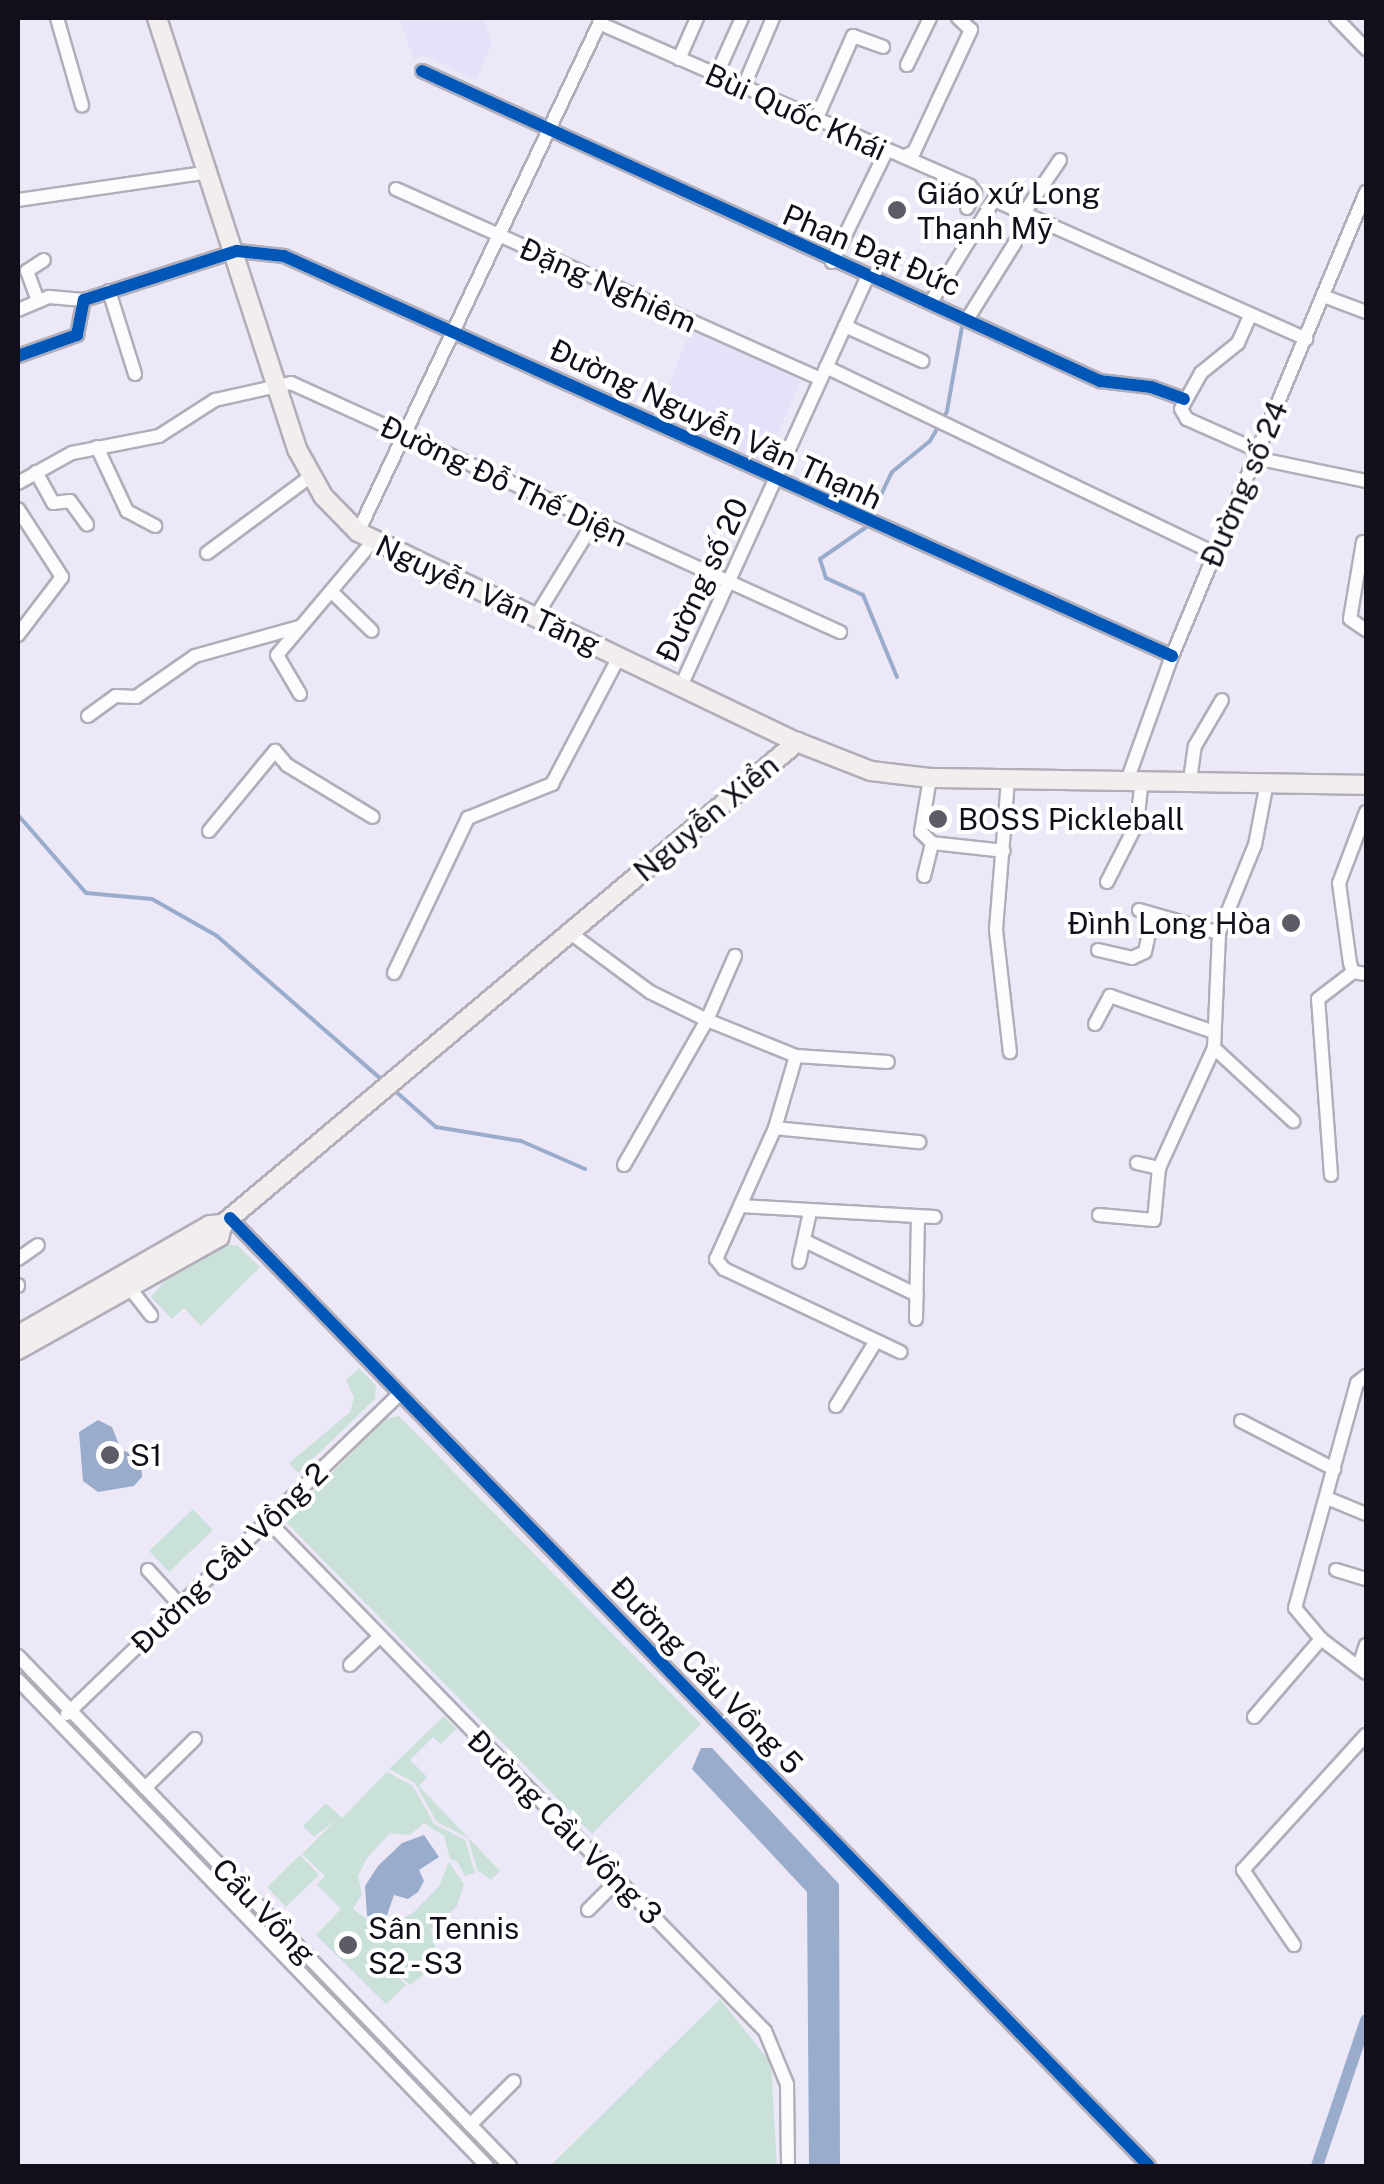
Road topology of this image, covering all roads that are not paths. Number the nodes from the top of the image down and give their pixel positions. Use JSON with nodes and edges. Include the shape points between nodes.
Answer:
{"nodes":[{"id":1,"x":56,"y":18,"type":"edge"},
{"id":2,"x":156,"y":18,"type":"edge"},
{"id":3,"x":697,"y":18,"type":"edge"},
{"id":4,"x":742,"y":18,"type":"edge"},
{"id":5,"x":772,"y":18,"type":"edge"},
{"id":6,"x":930,"y":18,"type":"edge"},
{"id":7,"x":1336,"y":18,"type":"edge"},
{"id":8,"x":600,"y":20,"type":"edge"},
{"id":9,"x":964,"y":22,"type":"edge"},
{"id":10,"x":883,"y":47,"type":"dead end"},
{"id":11,"x":1366,"y":50,"type":"edge"},
{"id":12,"x":679,"y":59,"type":"junction"},
{"id":13,"x":907,"y":65,"type":"dead end"},
{"id":14,"x":422,"y":72,"type":"dead end"},
{"id":15,"x":716,"y":76,"type":"junction"},
{"id":16,"x":743,"y":88,"type":"junction"},
{"id":17,"x":82,"y":105,"type":"dead end"},
{"id":18,"x":815,"y":122,"type":"junction"},
{"id":19,"x":546,"y":129,"type":"junction"},
{"id":20,"x":885,"y":154,"type":"junction"},
{"id":21,"x":905,"y":156,"type":"junction"},
{"id":22,"x":1060,"y":160,"type":"dead end"},
{"id":23,"x":210,"y":172,"type":"junction"},
{"id":24,"x":396,"y":189,"type":"dead end"},
{"id":25,"x":1366,"y":192,"type":"edge"},
{"id":26,"x":18,"y":200,"type":"edge"},
{"id":27,"x":967,"y":208,"type":"dead end"},
{"id":28,"x":1027,"y":215,"type":"junction"},
{"id":29,"x":496,"y":235,"type":"junction"},
{"id":30,"x":237,"y":251,"type":"junction"},
{"id":31,"x":44,"y":260,"type":"dead end"},
{"id":32,"x":832,"y":262,"type":"junction"},
{"id":33,"x":867,"y":277,"type":"junction"},
{"id":34,"x":109,"y":291,"type":"junction"},
{"id":35,"x":1326,"y":297,"type":"junction"},
{"id":36,"x":84,"y":300,"type":"junction"},
{"id":37,"x":38,"y":301,"type":"junction"},
{"id":38,"x":931,"y":302,"type":"junction"},
{"id":39,"x":18,"y":310,"type":"edge"},
{"id":40,"x":1366,"y":312,"type":"edge"},
{"id":41,"x":1250,"y":316,"type":"junction"},
{"id":42,"x":969,"y":319,"type":"junction"},
{"id":43,"x":844,"y":326,"type":"junction"},
{"id":44,"x":450,"y":331,"type":"junction"},
{"id":45,"x":1306,"y":339,"type":"junction"},
{"id":46,"x":18,"y":356,"type":"edge"},
{"id":47,"x":922,"y":361,"type":"dead end"},
{"id":48,"x":823,"y":373,"type":"junction"},
{"id":49,"x":135,"y":374,"type":"dead end"},
{"id":50,"x":277,"y":382,"type":"junction"},
{"id":51,"x":1184,"y":399,"type":"junction"},
{"id":52,"x":403,"y":434,"type":"junction"},
{"id":53,"x":97,"y":447,"type":"junction"},
{"id":54,"x":1257,"y":454,"type":"junction"},
{"id":55,"x":36,"y":472,"type":"junction"},
{"id":56,"x":311,"y":476,"type":"junction"},
{"id":57,"x":778,"y":478,"type":"junction"},
{"id":58,"x":1366,"y":481,"type":"edge"},
{"id":59,"x":18,"y":483,"type":"edge"},
{"id":60,"x":18,"y":509,"type":"edge"},
{"id":61,"x":594,"y":522,"type":"junction"},
{"id":62,"x":87,"y":524,"type":"dead end"},
{"id":63,"x":154,"y":526,"type":"dead end"},
{"id":64,"x":365,"y":536,"type":"junction"},
{"id":65,"x":1363,"y":542,"type":"dead end"},
{"id":66,"x":1215,"y":552,"type":"junction"},
{"id":67,"x":207,"y":553,"type":"dead end"},
{"id":68,"x":731,"y":580,"type":"junction"},
{"id":69,"x":333,"y":593,"type":"junction"},
{"id":70,"x":535,"y":618,"type":"junction"},
{"id":71,"x":299,"y":627,"type":"junction"},
{"id":72,"x":1366,"y":627,"type":"edge"},
{"id":73,"x":372,"y":631,"type":"dead end"},
{"id":74,"x":840,"y":632,"type":"dead end"},
{"id":75,"x":18,"y":636,"type":"edge"},
{"id":76,"x":1172,"y":656,"type":"junction"},
{"id":77,"x":619,"y":657,"type":"junction"},
{"id":78,"x":681,"y":686,"type":"junction"},
{"id":79,"x":300,"y":694,"type":"dead end"},
{"id":80,"x":1222,"y":700,"type":"dead end"},
{"id":81,"x":88,"y":716,"type":"dead end"},
{"id":82,"x":797,"y":742,"type":"junction"},
{"id":83,"x":930,"y":778,"type":"junction"},
{"id":84,"x":1135,"y":778,"type":"junction"},
{"id":85,"x":1008,"y":780,"type":"junction"},
{"id":86,"x":1190,"y":780,"type":"junction"},
{"id":87,"x":1267,"y":782,"type":"junction"},
{"id":88,"x":1366,"y":785,"type":"edge"},
{"id":89,"x":1366,"y":812,"type":"edge"},
{"id":90,"x":372,"y":817,"type":"dead end"},
{"id":91,"x":208,"y":830,"type":"dead end"},
{"id":92,"x":932,"y":843,"type":"junction"},
{"id":93,"x":1004,"y":851,"type":"junction"},
{"id":94,"x":924,"y":876,"type":"dead end"},
{"id":95,"x":1107,"y":882,"type":"dead end"},
{"id":96,"x":568,"y":932,"type":"junction"},
{"id":97,"x":1219,"y":933,"type":"junction"},
{"id":98,"x":1098,"y":950,"type":"dead end"},
{"id":99,"x":736,"y":956,"type":"dead end"},
{"id":100,"x":394,"y":973,"type":"dead end"},
{"id":101,"x":1360,"y":973,"type":"edge"},
{"id":102,"x":707,"y":1020,"type":"junction"},
{"id":103,"x":1095,"y":1024,"type":"dead end"},
{"id":104,"x":1214,"y":1032,"type":"junction"},
{"id":105,"x":1214,"y":1048,"type":"junction"},
{"id":106,"x":1010,"y":1052,"type":"dead end"},
{"id":107,"x":796,"y":1056,"type":"junction"},
{"id":108,"x":888,"y":1062,"type":"dead end"},
{"id":109,"x":1293,"y":1121,"type":"dead end"},
{"id":110,"x":775,"y":1128,"type":"junction"},
{"id":111,"x":919,"y":1142,"type":"dead end"},
{"id":112,"x":1137,"y":1163,"type":"dead end"},
{"id":113,"x":624,"y":1166,"type":"dead end"},
{"id":114,"x":1158,"y":1168,"type":"junction"},
{"id":115,"x":1331,"y":1176,"type":"dead end"},
{"id":116,"x":740,"y":1206,"type":"junction"},
{"id":117,"x":810,"y":1212,"type":"junction"},
{"id":118,"x":1099,"y":1214,"type":"dead end"},
{"id":119,"x":918,"y":1217,"type":"junction"},
{"id":120,"x":934,"y":1217,"type":"dead end"},
{"id":121,"x":226,"y":1221,"type":"junction"},
{"id":122,"x":805,"y":1241,"type":"junction"},
{"id":123,"x":38,"y":1245,"type":"dead end"},
{"id":124,"x":18,"y":1259,"type":"edge"},
{"id":125,"x":799,"y":1262,"type":"dead end"},
{"id":126,"x":129,"y":1287,"type":"junction"},
{"id":127,"x":917,"y":1296,"type":"junction"},
{"id":128,"x":150,"y":1315,"type":"dead end"},
{"id":129,"x":916,"y":1319,"type":"dead end"},
{"id":130,"x":18,"y":1335,"type":"edge"},
{"id":131,"x":876,"y":1341,"type":"junction"},
{"id":132,"x":18,"y":1350,"type":"edge"},
{"id":133,"x":900,"y":1352,"type":"dead end"},
{"id":134,"x":1366,"y":1376,"type":"edge"},
{"id":135,"x":400,"y":1394,"type":"junction"},
{"id":136,"x":836,"y":1406,"type":"dead end"},
{"id":137,"x":1241,"y":1421,"type":"dead end"},
{"id":138,"x":1334,"y":1469,"type":"junction"},
{"id":139,"x":1327,"y":1498,"type":"junction"},
{"id":140,"x":1366,"y":1514,"type":"edge"},
{"id":141,"x":268,"y":1521,"type":"junction"},
{"id":142,"x":148,"y":1570,"type":"dead end"},
{"id":143,"x":1336,"y":1570,"type":"dead end"},
{"id":144,"x":1366,"y":1579,"type":"edge"},
{"id":145,"x":180,"y":1605,"type":"junction"},
{"id":146,"x":379,"y":1637,"type":"junction"},
{"id":147,"x":1321,"y":1639,"type":"junction"},
{"id":148,"x":1366,"y":1644,"type":"edge"},
{"id":149,"x":18,"y":1656,"type":"edge"},
{"id":150,"x":350,"y":1665,"type":"dead end"},
{"id":151,"x":1363,"y":1670,"type":"edge"},
{"id":152,"x":18,"y":1680,"type":"edge"},
{"id":153,"x":70,"y":1711,"type":"junction"},
{"id":154,"x":1254,"y":1717,"type":"dead end"},
{"id":155,"x":58,"y":1723,"type":"junction"},
{"id":156,"x":1366,"y":1734,"type":"edge"},
{"id":157,"x":195,"y":1739,"type":"dead end"},
{"id":158,"x":146,"y":1788,"type":"junction"},
{"id":159,"x":618,"y":1880,"type":"junction"},
{"id":160,"x":588,"y":1910,"type":"dead end"},
{"id":161,"x":1294,"y":1945,"type":"dead end"},
{"id":162,"x":514,"y":2082,"type":"dead end"},
{"id":163,"x":470,"y":2125,"type":"junction"},
{"id":164,"x":487,"y":2166,"type":"edge"},
{"id":165,"x":510,"y":2166,"type":"edge"},
{"id":166,"x":788,"y":2166,"type":"edge"},
{"id":167,"x":1149,"y":2166,"type":"edge"}],
"edges":[{"from":1,"to":17,"type":"street"},
{"from":2,"to":23,"type":"main road","name":"Nguyễn Văn Tăng"},
{"from":3,"to":12,"type":"street"},
{"from":4,"to":15,"type":"street"},
{"from":5,"to":16,"type":"street"},
{"from":6,"to":13,"type":"street"},
{"from":7,"to":11,"type":"street"},
{"from":8,"to":12,"type":"street","name":"Bùi Quốc Khái"},
{"from":8,"to":19,"type":"street"},
{"from":9,"to":21,"type":"street","via":[[914,152]]},
{"from":10,"to":18,"type":"street","via":[[853,36]]},
{"from":12,"to":15,"type":"street","name":"Bùi Quốc Khái"},
{"from":14,"to":19,"type":"street","name":"Phan Đạt Đức"},
{"from":15,"to":16,"type":"street","name":"Bùi Quốc Khái"},
{"from":16,"to":18,"type":"street","name":"Bùi Quốc Khái"},
{"from":18,"to":20,"type":"street","name":"Bùi Quốc Khái"},
{"from":19,"to":29,"type":"street"},
{"from":19,"to":32,"type":"street","name":"Phan Đạt Đức"},
{"from":20,"to":21,"type":"street","name":"Bùi Quốc Khái"},
{"from":20,"to":32,"type":"street"},
{"from":21,"to":27,"type":"street","name":"Bùi Quốc Khái","via":[[974,189]]},
{"from":22,"to":28,"type":"street"},
{"from":23,"to":26,"type":"street"},
{"from":23,"to":30,"type":"main road","name":"Nguyễn Văn Tăng"},
{"from":24,"to":29,"type":"street","name":"Đặng Nghiêm"},
{"from":25,"to":35,"type":"street","name":"Đường số 24"},
{"from":28,"to":38,"type":"street","via":[[991,200]]},
{"from":28,"to":41,"type":"street"},
{"from":28,"to":42,"type":"street"},
{"from":29,"to":44,"type":"street"},
{"from":29,"to":48,"type":"street","name":"Đặng Nghiêm"},
{"from":30,"to":34,"type":"street"},
{"from":30,"to":44,"type":"street","name":"Đường Nguyễn Văn Thạnh","via":[[284,256]]},
{"from":30,"to":50,"type":"main road","name":"Nguyễn Văn Tăng"},
{"from":31,"to":37,"type":"street","via":[[28,271]]},
{"from":32,"to":33,"type":"street","name":"Phan Đạt Đức"},
{"from":33,"to":38,"type":"street","name":"Phan Đạt Đức"},
{"from":33,"to":43,"type":"street","name":"Đường số 20"},
{"from":34,"to":36,"type":"street"},
{"from":34,"to":49,"type":"street"},
{"from":35,"to":40,"type":"street"},
{"from":35,"to":45,"type":"street","name":"Đường số 24"},
{"from":36,"to":37,"type":"street","via":[[66,295]]},
{"from":36,"to":46,"type":"street","via":[[77,335]]},
{"from":37,"to":39,"type":"street"},
{"from":38,"to":42,"type":"street","name":"Phan Đạt Đức"},
{"from":41,"to":45,"type":"street"},
{"from":41,"to":51,"type":"street","via":[[1225,359],[1201,372]]},
{"from":42,"to":51,"type":"street","name":"Phan Đạt Đức","via":[[1100,382],[1150,386]]},
{"from":43,"to":47,"type":"street"},
{"from":43,"to":48,"type":"street","name":"Đường số 20"},
{"from":44,"to":52,"type":"street"},
{"from":44,"to":57,"type":"street","name":"Đường Nguyễn Văn Thạnh"},
{"from":45,"to":54,"type":"street","name":"Đường số 24"},
{"from":48,"to":57,"type":"street","name":"Đường số 20"},
{"from":48,"to":66,"type":"street","name":"Đặng Nghiêm"},
{"from":50,"to":52,"type":"street","name":"Đường Đỗ Thế Diện","via":[[304,387]]},
{"from":50,"to":53,"type":"street","via":[[215,400],[159,436]]},
{"from":50,"to":56,"type":"main road","name":"Nguyễn Văn Tăng"},
{"from":51,"to":54,"type":"street","via":[[1187,419]]},
{"from":52,"to":61,"type":"street","name":"Đường Đỗ Thế Diện"},
{"from":52,"to":64,"type":"street"},
{"from":53,"to":55,"type":"street"},
{"from":53,"to":63,"type":"street","via":[[127,511]]},
{"from":54,"to":58,"type":"street"},
{"from":54,"to":66,"type":"street","name":"Đường số 24"},
{"from":55,"to":59,"type":"street"},
{"from":55,"to":62,"type":"street","via":[[52,503],[70,501]]},
{"from":56,"to":64,"type":"main road","name":"Nguyễn Văn Tăng"},
{"from":56,"to":67,"type":"street"},
{"from":57,"to":68,"type":"street","name":"Đường số 20"},
{"from":57,"to":76,"type":"street","name":"Đường Nguyễn Văn Thạnh"},
{"from":60,"to":75,"type":"street","via":[[62,578]]},
{"from":61,"to":68,"type":"street","name":"Đường Đỗ Thế Diện"},
{"from":61,"to":70,"type":"street"},
{"from":64,"to":69,"type":"street"},
{"from":64,"to":70,"type":"main road","name":"Nguyễn Văn Tăng"},
{"from":65,"to":72,"type":"street","via":[[1350,619]]},
{"from":66,"to":76,"type":"street","name":"Đường số 24"},
{"from":68,"to":74,"type":"street","name":"Đường Đỗ Thế Diện"},
{"from":68,"to":78,"type":"street","name":"Đường số 20"},
{"from":69,"to":71,"type":"street"},
{"from":69,"to":73,"type":"street"},
{"from":70,"to":77,"type":"main road","name":"Nguyễn Văn Tăng"},
{"from":71,"to":79,"type":"street","via":[[277,655]]},
{"from":71,"to":81,"type":"street","via":[[195,656],[136,697],[116,696]]},
{"from":76,"to":84,"type":"street","name":"Đường số 24"},
{"from":77,"to":78,"type":"main road","name":"Nguyễn Văn Tăng"},
{"from":77,"to":100,"type":"street","via":[[552,784],[468,818]]},
{"from":78,"to":82,"type":"main road","name":"Nguyễn Văn Tăng"},
{"from":80,"to":86,"type":"street","via":[[1195,746]]},
{"from":82,"to":83,"type":"main road","name":"Nguyễn Xiển","via":[[871,770]]},
{"from":82,"to":96,"type":"main road","name":"Nguyễn Xiển"},
{"from":83,"to":85,"type":"main road","name":"Nguyễn Xiển"},
{"from":83,"to":92,"type":"street","via":[[920,832]]},
{"from":84,"to":85,"type":"main road","name":"Nguyễn Xiển"},
{"from":84,"to":86,"type":"main road","name":"Nguyễn Xiển"},
{"from":84,"to":95,"type":"street","name":"Đường số 24","via":[[1137,823]]},
{"from":85,"to":93,"type":"street"},
{"from":86,"to":87,"type":"main road","name":"Nguyễn Xiển"},
{"from":87,"to":88,"type":"main road","name":"Nguyễn Xiển"},
{"from":87,"to":97,"type":"street","via":[[1255,845]]},
{"from":89,"to":101,"type":"street","via":[[1338,883]]},
{"from":90,"to":91,"type":"street","via":[[286,765],[275,751]]},
{"from":92,"to":93,"type":"street"},
{"from":92,"to":94,"type":"street"},
{"from":93,"to":106,"type":"street","via":[[996,930]]},
{"from":96,"to":102,"type":"street","via":[[650,992]]},
{"from":96,"to":121,"type":"main road","name":"Nguyễn Xiển"},
{"from":97,"to":98,"type":"street","via":[[1146,913],[1145,952],[1132,958]]},
{"from":97,"to":104,"type":"street"},
{"from":99,"to":102,"type":"street"},
{"from":101,"to":115,"type":"street","via":[[1318,999]]},
{"from":102,"to":107,"type":"street"},
{"from":102,"to":113,"type":"street"},
{"from":103,"to":104,"type":"street","via":[[1110,996]]},
{"from":104,"to":105,"type":"street"},
{"from":105,"to":109,"type":"street"},
{"from":105,"to":114,"type":"street"},
{"from":107,"to":108,"type":"street"},
{"from":107,"to":110,"type":"street"},
{"from":110,"to":111,"type":"street"},
{"from":110,"to":116,"type":"street"},
{"from":112,"to":114,"type":"street"},
{"from":114,"to":118,"type":"street","via":[[1154,1220]]},
{"from":116,"to":117,"type":"street"},
{"from":116,"to":131,"type":"street","via":[[718,1251],[724,1269]]},
{"from":117,"to":119,"type":"street"},
{"from":117,"to":122,"type":"street"},
{"from":119,"to":120,"type":"street"},
{"from":119,"to":127,"type":"street"},
{"from":121,"to":126,"type":"main road","via":[[218,1236]]},
{"from":121,"to":130,"type":"main road"},
{"from":121,"to":135,"type":"street","name":"Đường Cầu Vồng 5"},
{"from":122,"to":125,"type":"street"},
{"from":122,"to":127,"type":"street"},
{"from":123,"to":124,"type":"street"},
{"from":126,"to":128,"type":"street"},
{"from":126,"to":132,"type":"main road"},
{"from":127,"to":129,"type":"street"},
{"from":131,"to":133,"type":"street"},
{"from":131,"to":136,"type":"street"},
{"from":134,"to":138,"type":"street","via":[[1356,1384]]},
{"from":135,"to":141,"type":"street","name":"Đường Cầu Vồng 2"},
{"from":135,"to":167,"type":"street","name":"Đường Cầu Vồng 5"},
{"from":137,"to":138,"type":"street"},
{"from":138,"to":139,"type":"street"},
{"from":139,"to":140,"type":"street"},
{"from":139,"to":147,"type":"street","via":[[1294,1608]]},
{"from":141,"to":145,"type":"street","name":"Đường Cầu Vồng 2"},
{"from":141,"to":146,"type":"street","name":"Đường Cầu Vồng 3"},
{"from":142,"to":145,"type":"street"},
{"from":143,"to":144,"type":"street"},
{"from":145,"to":153,"type":"street","name":"Đường Cầu Vồng 2"},
{"from":146,"to":150,"type":"street"},
{"from":146,"to":159,"type":"street","name":"Đường Cầu Vồng 3"},
{"from":147,"to":151,"type":"street"},
{"from":147,"to":154,"type":"street"},
{"from":148,"to":151,"type":"street"},
{"from":149,"to":153,"type":"street","name":"Cầu Vồng"},
{"from":152,"to":155,"type":"street","name":"Cầu Vồng"},
{"from":153,"to":155,"type":"street","name":"Đường Cầu Vồng 2"},
{"from":153,"to":158,"type":"street","name":"Cầu Vồng"},
{"from":155,"to":164,"type":"street","name":"Cầu Vồng"},
{"from":156,"to":161,"type":"street","via":[[1244,1870]]},
{"from":157,"to":158,"type":"street"},
{"from":158,"to":163,"type":"street","name":"Cầu Vồng"},
{"from":159,"to":160,"type":"street"},
{"from":159,"to":166,"type":"street","name":"Đường Cầu Vồng 3","via":[[777,2048],[787,2084]]},
{"from":162,"to":163,"type":"street"},
{"from":163,"to":165,"type":"street","name":"Cầu Vồng"}]}
